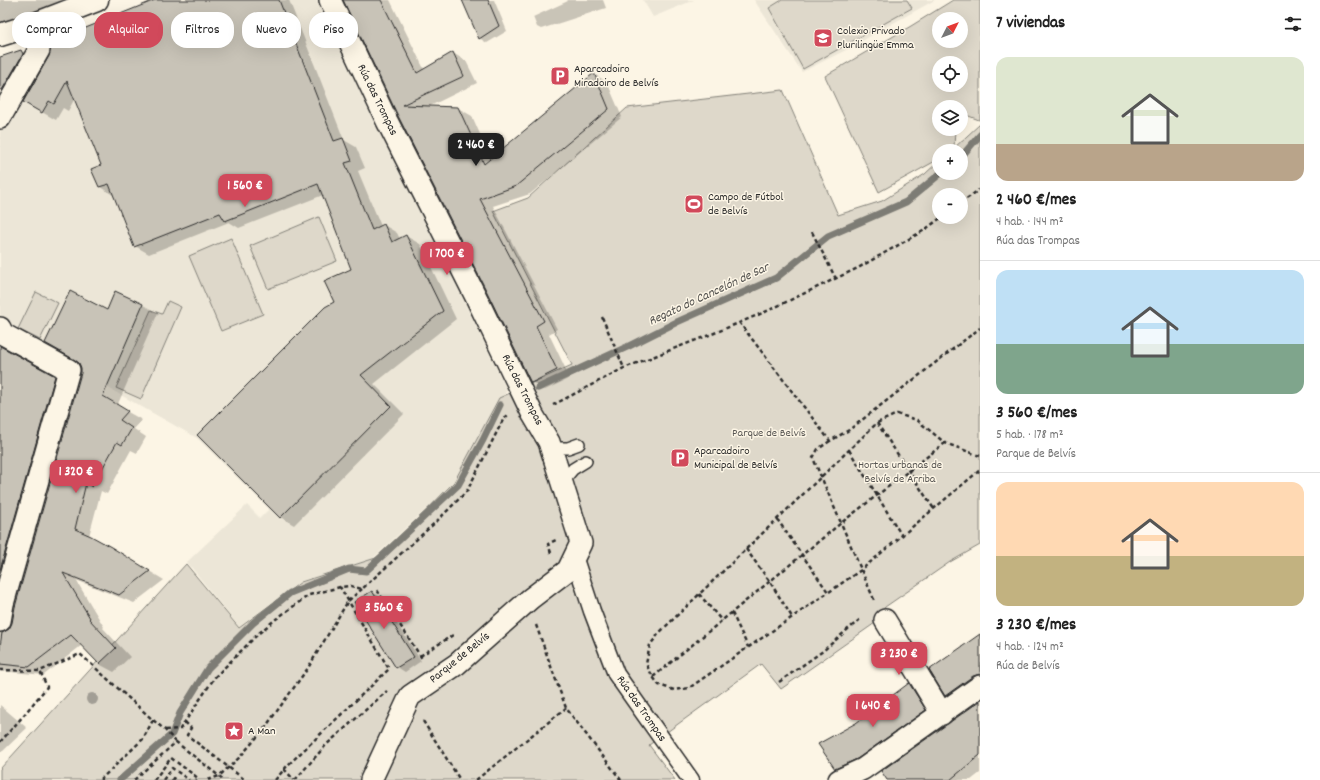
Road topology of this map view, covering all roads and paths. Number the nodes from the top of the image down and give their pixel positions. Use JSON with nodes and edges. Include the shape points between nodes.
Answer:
{"nodes":[{"id":1,"x":97,"y":0,"type":"edge"},
{"id":2,"x":330,"y":0,"type":"edge"},
{"id":3,"x":66,"y":12,"type":"edge"},
{"id":4,"x":12,"y":31,"type":"edge"},
{"id":5,"x":0,"y":35,"type":"edge"},
{"id":6,"x":39,"y":48,"type":"edge"},
{"id":7,"x":0,"y":118,"type":"edge"},
{"id":8,"x":980,"y":189,"type":"edge"},
{"id":9,"x":968,"y":198,"type":"edge"},
{"id":10,"x":932,"y":224,"type":"edge"},
{"id":11,"x":812,"y":233,"type":"dead end"},
{"id":12,"x":836,"y":279,"type":"junction"},
{"id":13,"x":602,"y":317,"type":"dead end"},
{"id":14,"x":739,"y":322,"type":"junction"},
{"id":15,"x":0,"y":328,"type":"edge"},
{"id":16,"x":980,"y":328,"type":"edge"},
{"id":17,"x":624,"y":368,"type":"junction"},
{"id":18,"x":512,"y":409,"type":"dead end"},
{"id":19,"x":533,"y":415,"type":"junction"},
{"id":20,"x":877,"y":423,"type":"junction"},
{"id":21,"x":830,"y":441,"type":"junction"},
{"id":22,"x":945,"y":442,"type":"junction"},
{"id":23,"x":579,"y":444,"type":"dead end"},
{"id":24,"x":552,"y":448,"type":"junction"},
{"id":25,"x":849,"y":450,"type":"junction"},
{"id":26,"x":980,"y":456,"type":"edge"},
{"id":27,"x":586,"y":461,"type":"dead end"},
{"id":28,"x":980,"y":470,"type":"edge"},
{"id":29,"x":909,"y":471,"type":"junction"},
{"id":30,"x":820,"y":477,"type":"junction"},
{"id":31,"x":562,"y":482,"type":"junction"},
{"id":32,"x":877,"y":496,"type":"junction"},
{"id":33,"x":934,"y":509,"type":"junction"},
{"id":34,"x":777,"y":519,"type":"junction"},
{"id":35,"x":840,"y":523,"type":"junction"},
{"id":36,"x":902,"y":536,"type":"junction"},
{"id":37,"x":559,"y":538,"type":"dead end"},
{"id":38,"x":746,"y":549,"type":"junction"},
{"id":39,"x":802,"y":555,"type":"junction"},
{"id":40,"x":574,"y":556,"type":"junction"},
{"id":41,"x":861,"y":570,"type":"junction"},
{"id":42,"x":561,"y":575,"type":"junction"},
{"id":43,"x":770,"y":582,"type":"junction"},
{"id":44,"x":340,"y":587,"type":"junction"},
{"id":45,"x":362,"y":589,"type":"junction"},
{"id":46,"x":378,"y":590,"type":"dead end"},
{"id":47,"x":828,"y":592,"type":"junction"},
{"id":48,"x":699,"y":594,"type":"junction"},
{"id":49,"x":348,"y":601,"type":"junction"},
{"id":50,"x":1,"y":609,"type":"edge"},
{"id":51,"x":732,"y":613,"type":"junction"},
{"id":52,"x":881,"y":614,"type":"junction"},
{"id":53,"x":792,"y":617,"type":"junction"},
{"id":54,"x":722,"y":620,"type":"junction"},
{"id":55,"x":536,"y":626,"type":"dead end"},
{"id":56,"x":748,"y":647,"type":"junction"},
{"id":57,"x":420,"y":656,"type":"dead end"},
{"id":58,"x":0,"y":670,"type":"edge"},
{"id":59,"x":40,"y":671,"type":"junction"},
{"id":60,"x":653,"y":677,"type":"junction"},
{"id":61,"x":779,"y":682,"type":"dead end"},
{"id":62,"x":980,"y":686,"type":"edge"},
{"id":63,"x":390,"y":688,"type":"dead end"},
{"id":64,"x":566,"y":708,"type":"junction"},
{"id":65,"x":942,"y":714,"type":"junction"},
{"id":66,"x":153,"y":720,"type":"junction"},
{"id":67,"x":422,"y":720,"type":"dead end"},
{"id":68,"x":185,"y":722,"type":"junction"},
{"id":69,"x":165,"y":730,"type":"junction"},
{"id":70,"x":0,"y":742,"type":"edge"},
{"id":71,"x":176,"y":742,"type":"junction"},
{"id":72,"x":228,"y":767,"type":"junction"},
{"id":73,"x":284,"y":769,"type":"junction"},
{"id":74,"x":220,"y":776,"type":"junction"},
{"id":75,"x":100,"y":780,"type":"edge"},
{"id":76,"x":134,"y":780,"type":"edge"},
{"id":77,"x":154,"y":780,"type":"edge"},
{"id":78,"x":163,"y":780,"type":"edge"},
{"id":79,"x":172,"y":780,"type":"edge"},
{"id":80,"x":176,"y":780,"type":"edge"},
{"id":81,"x":189,"y":780,"type":"edge"},
{"id":82,"x":196,"y":780,"type":"edge"},
{"id":83,"x":208,"y":780,"type":"edge"},
{"id":84,"x":224,"y":780,"type":"edge"},
{"id":85,"x":246,"y":780,"type":"edge"},
{"id":86,"x":274,"y":780,"type":"edge"},
{"id":87,"x":295,"y":780,"type":"edge"},
{"id":88,"x":371,"y":780,"type":"edge"},
{"id":89,"x":460,"y":780,"type":"edge"},
{"id":90,"x":476,"y":780,"type":"edge"},
{"id":91,"x":621,"y":780,"type":"edge"},
{"id":92,"x":691,"y":780,"type":"edge"},
{"id":93,"x":839,"y":780,"type":"edge"}],
"edges":[{"from":1,"to":3,"type":"street"},
{"from":2,"to":19,"type":"street","name":"Rúa das Trompas","via":[[392,119]]},
{"from":4,"to":5,"type":"street"},
{"from":6,"to":7,"type":"street"},
{"from":8,"to":9,"type":"path"},
{"from":10,"to":12,"type":"path"},
{"from":11,"to":12,"type":"path"},
{"from":12,"to":14,"type":"path"},
{"from":13,"to":17,"type":"path"},
{"from":14,"to":17,"type":"path"},
{"from":14,"to":21,"type":"path"},
{"from":15,"to":50,"type":"street","via":[[2,334],[69,370]]},
{"from":16,"to":21,"type":"path","via":[[849,430]]},
{"from":17,"to":19,"type":"path"},
{"from":18,"to":45,"type":"path","via":[[503,420],[467,491]]},
{"from":19,"to":24,"type":"street","name":"Rúa das Trompas"},
{"from":20,"to":22,"type":"path","via":[[897,414],[917,420]]},
{"from":20,"to":25,"type":"path"},
{"from":20,"to":29,"type":"path"},
{"from":21,"to":30,"type":"path","via":[[818,449],[813,458]]},
{"from":22,"to":26,"type":"path"},
{"from":22,"to":29,"type":"path"},
{"from":23,"to":24,"type":"lane","via":[[568,448]]},
{"from":24,"to":31,"type":"street","name":"Rúa das Trompas"},
{"from":25,"to":30,"type":"path"},
{"from":25,"to":32,"type":"path"},
{"from":27,"to":31,"type":"lane","via":[[573,469]]},
{"from":28,"to":33,"type":"path"},
{"from":29,"to":32,"type":"path"},
{"from":29,"to":33,"type":"path"},
{"from":30,"to":34,"type":"path"},
{"from":30,"to":35,"type":"path"},
{"from":31,"to":40,"type":"street","name":"Rúa das Trompas","via":[[581,543]]},
{"from":32,"to":35,"type":"path"},
{"from":32,"to":36,"type":"path"},
{"from":33,"to":36,"type":"path"},
{"from":34,"to":38,"type":"path"},
{"from":34,"to":39,"type":"path"},
{"from":35,"to":39,"type":"path"},
{"from":35,"to":41,"type":"path"},
{"from":36,"to":41,"type":"path"},
{"from":37,"to":42,"type":"path","via":[[548,544]]},
{"from":38,"to":43,"type":"path"},
{"from":38,"to":48,"type":"path"},
{"from":39,"to":43,"type":"path"},
{"from":39,"to":47,"type":"path"},
{"from":40,"to":42,"type":"street","name":"Parque de Belvís","via":[[568,570]]},
{"from":40,"to":92,"type":"street","name":"Rúa das Trompas","via":[[616,674]]},
{"from":41,"to":47,"type":"path"},
{"from":41,"to":52,"type":"path"},
{"from":42,"to":88,"type":"street","name":"Parque de Belvís","via":[[457,664],[410,696]]},
{"from":43,"to":51,"type":"path"},
{"from":43,"to":53,"type":"path"},
{"from":44,"to":45,"type":"path"},
{"from":44,"to":49,"type":"path"},
{"from":44,"to":68,"type":"path","via":[[308,595],[259,633],[215,677]]},
{"from":45,"to":49,"type":"path"},
{"from":46,"to":57,"type":"path"},
{"from":47,"to":53,"type":"path"},
{"from":48,"to":54,"type":"path"},
{"from":48,"to":60,"type":"path","via":[[650,645],[646,664]]},
{"from":49,"to":72,"type":"path","via":[[308,668],[281,706],[251,745]]},
{"from":49,"to":73,"type":"path","via":[[388,669]]},
{"from":51,"to":54,"type":"path"},
{"from":51,"to":56,"type":"path"},
{"from":52,"to":61,"type":"path","via":[[847,630],[823,651]]},
{"from":52,"to":65,"type":"street"},
{"from":53,"to":56,"type":"path"},
{"from":54,"to":60,"type":"path"},
{"from":55,"to":64,"type":"path"},
{"from":56,"to":60,"type":"path","via":[[689,688],[674,690],[659,685]]},
{"from":58,"to":59,"type":"path"},
{"from":59,"to":66,"type":"path","via":[[80,654]]},
{"from":59,"to":70,"type":"path","via":[[47,687]]},
{"from":62,"to":65,"type":"street"},
{"from":63,"to":87,"type":"path","via":[[326,745]]},
{"from":64,"to":90,"type":"path"},
{"from":64,"to":91,"type":"path"},
{"from":65,"to":93,"type":"street","via":[[862,769]]},
{"from":66,"to":69,"type":"path"},
{"from":66,"to":75,"type":"path","via":[[143,738]]},
{"from":67,"to":89,"type":"path"},
{"from":68,"to":69,"type":"path","via":[[180,729]]},
{"from":68,"to":72,"type":"path","via":[[192,728],[187,735]]},
{"from":69,"to":71,"type":"path"},
{"from":71,"to":74,"type":"path"},
{"from":71,"to":76,"type":"path"},
{"from":72,"to":74,"type":"path"},
{"from":72,"to":85,"type":"path"},
{"from":73,"to":86,"type":"path"},
{"from":73,"to":87,"type":"path"},
{"from":74,"to":83,"type":"path"},
{"from":74,"to":84,"type":"path"},
{"from":77,"to":82,"type":"path","via":[[171,758],[198,778]]},
{"from":78,"to":81,"type":"path","via":[[172,768]]},
{"from":79,"to":80,"type":"path"}]}
